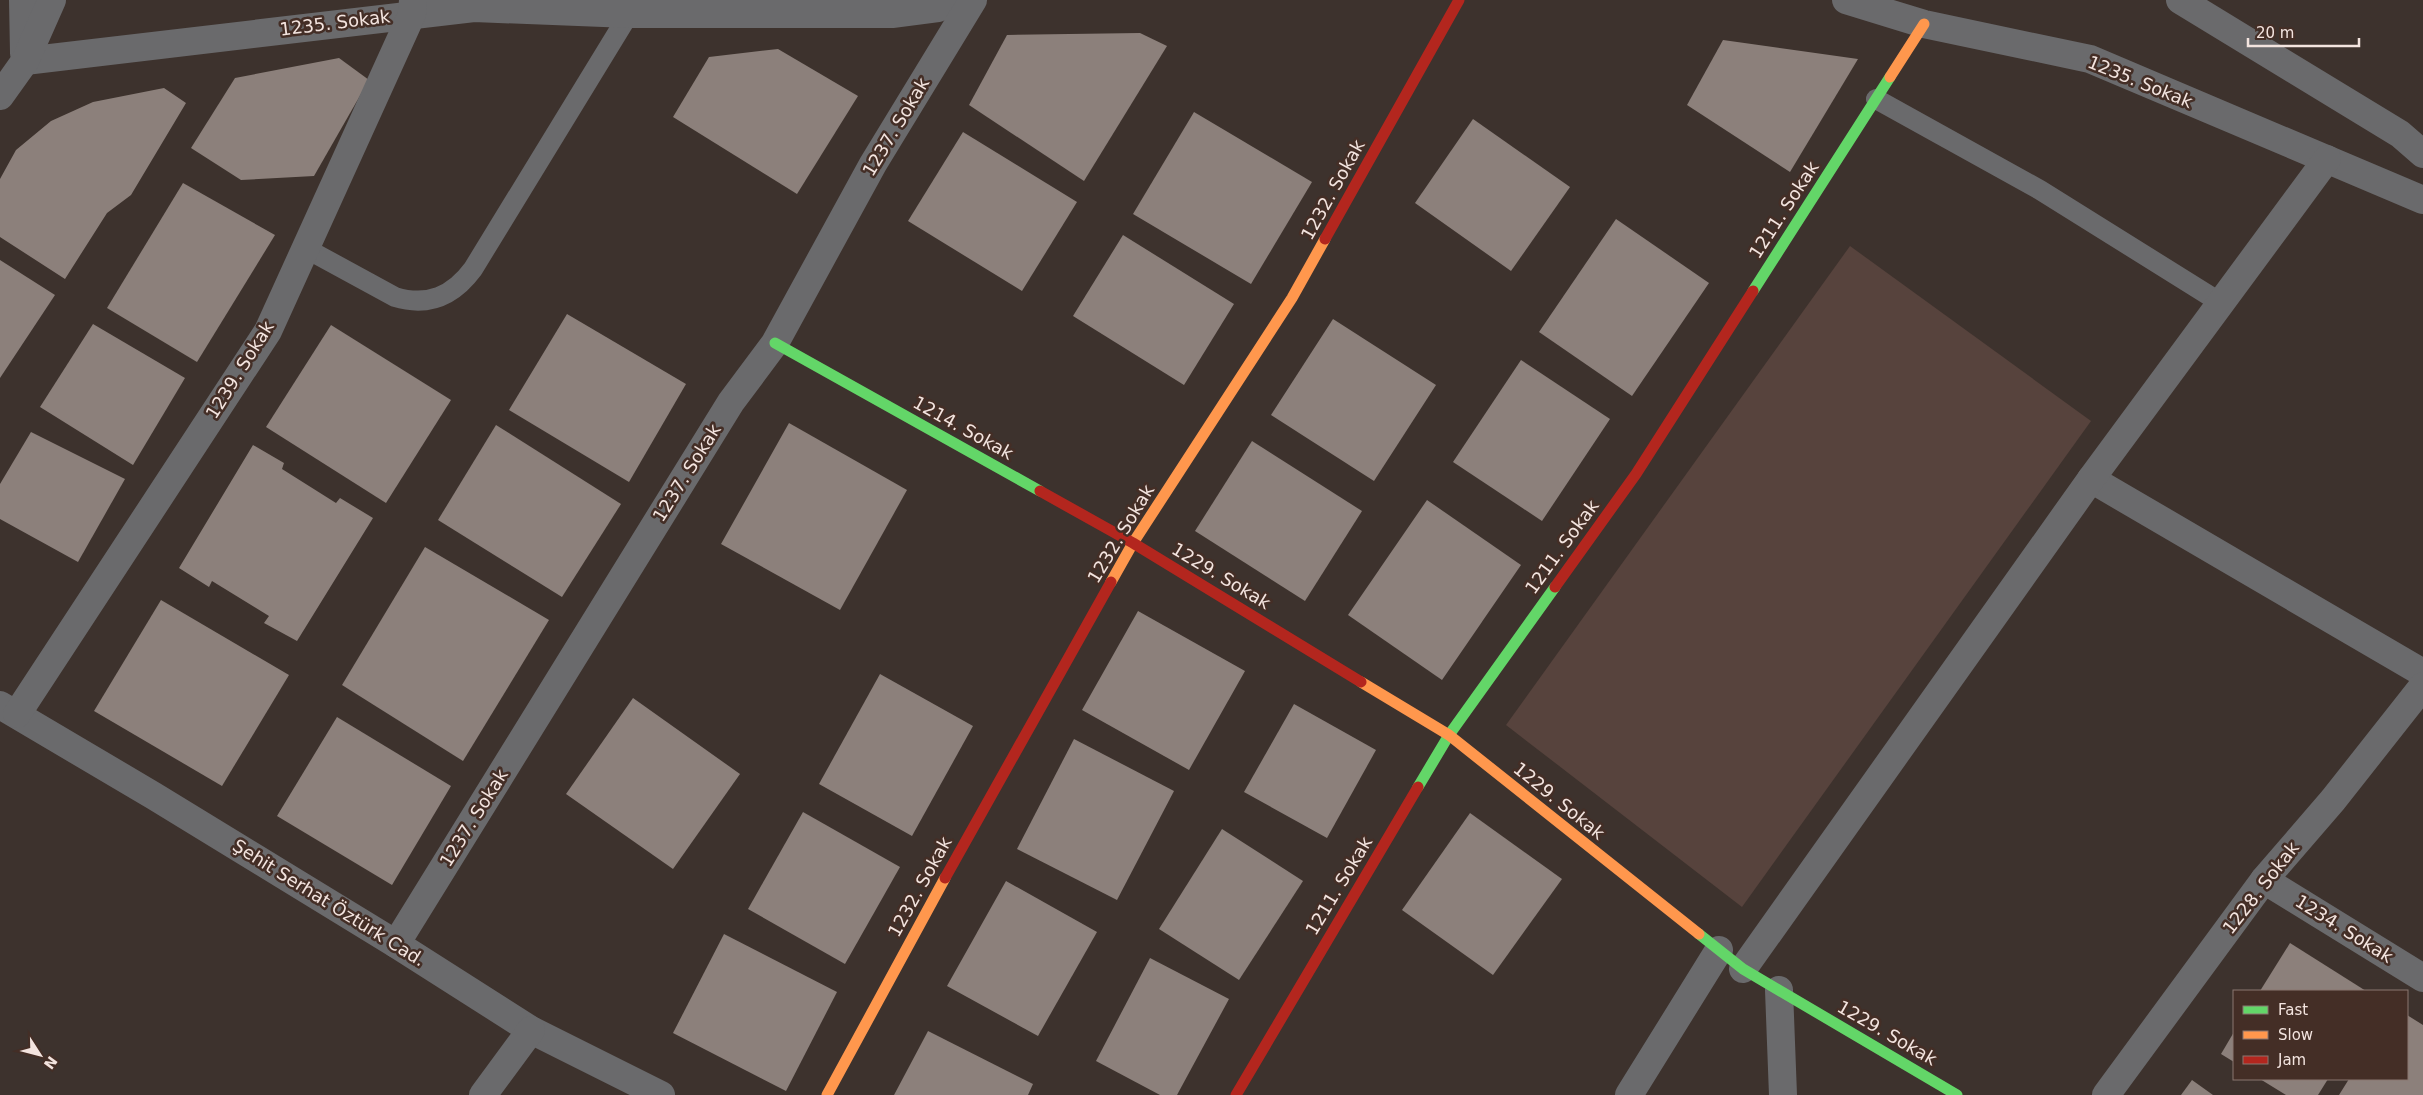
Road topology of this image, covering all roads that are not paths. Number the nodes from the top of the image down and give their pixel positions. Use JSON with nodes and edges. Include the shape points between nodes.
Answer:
{"nodes":[{"id":1,"x":23,"y":0,"type":"edge"},
{"id":2,"x":52,"y":0,"type":"edge"},
{"id":3,"x":956,"y":0,"type":"edge"},
{"id":4,"x":973,"y":0,"type":"edge"},
{"id":5,"x":1459,"y":0,"type":"edge"},
{"id":6,"x":1846,"y":0,"type":"edge"},
{"id":7,"x":2180,"y":0,"type":"edge"},
{"id":8,"x":413,"y":7,"type":"edge"},
{"id":9,"x":634,"y":7,"type":"edge"},
{"id":10,"x":1924,"y":24,"type":"junction"},
{"id":11,"x":25,"y":61,"type":"junction"},
{"id":12,"x":0,"y":96,"type":"edge"},
{"id":13,"x":1876,"y":99,"type":"junction"},
{"id":14,"x":2423,"y":154,"type":"edge"},
{"id":15,"x":2327,"y":159,"type":"junction"},
{"id":16,"x":2423,"y":200,"type":"edge"},
{"id":17,"x":305,"y":248,"type":"junction"},
{"id":18,"x":2221,"y":303,"type":"junction"},
{"id":19,"x":775,"y":343,"type":"junction"},
{"id":20,"x":2091,"y":479,"type":"junction"},
{"id":21,"x":1133,"y":543,"type":"junction"},
{"id":22,"x":2423,"y":673,"type":"edge"},
{"id":23,"x":2423,"y":686,"type":"edge"},
{"id":24,"x":9,"y":710,"type":"edge"},
{"id":25,"x":1449,"y":735,"type":"junction"},
{"id":26,"x":2264,"y":880,"type":"junction"},
{"id":27,"x":396,"y":944,"type":"junction"},
{"id":28,"x":1719,"y":950,"type":"junction"},
{"id":29,"x":1743,"y":970,"type":"junction"},
{"id":30,"x":2423,"y":978,"type":"edge"},
{"id":31,"x":1779,"y":990,"type":"junction"},
{"id":32,"x":531,"y":1030,"type":"junction"},
{"id":33,"x":483,"y":1095,"type":"edge"},
{"id":34,"x":661,"y":1095,"type":"edge"},
{"id":35,"x":826,"y":1095,"type":"edge"},
{"id":36,"x":1236,"y":1095,"type":"edge"},
{"id":37,"x":1629,"y":1095,"type":"edge"},
{"id":38,"x":1783,"y":1095,"type":"edge"},
{"id":39,"x":1957,"y":1095,"type":"edge"},
{"id":40,"x":2106,"y":1095,"type":"edge"}],
"edges":[{"from":1,"to":11,"type":"street"},
{"from":2,"to":11,"type":"street"},
{"from":3,"to":9,"type":"street","name":"1235. Sokak","via":[[938,8],[892,14]]},
{"from":4,"to":19,"type":"street","name":"1237. Sokak","via":[[873,164]]},
{"from":5,"to":21,"type":"street","name":"1232. Sokak","via":[[1292,298]]},
{"from":6,"to":10,"type":"street","name":"1235. Sokak"},
{"from":7,"to":14,"type":"street","via":[[2400,134]]},
{"from":8,"to":9,"type":"street","name":"1235. Sokak"},
{"from":8,"to":11,"type":"street","name":"1235. Sokak"},
{"from":8,"to":17,"type":"street","name":"1239. Sokak"},
{"from":9,"to":17,"type":"lane","via":[[473,269],[450,293],[422,302],[402,299]]},
{"from":10,"to":13,"type":"street","name":"1211. Sokak"},
{"from":10,"to":15,"type":"street","name":"1235. Sokak","via":[[2090,60]]},
{"from":11,"to":12,"type":"street"},
{"from":13,"to":18,"type":"lane","via":[[2040,190]]},
{"from":13,"to":25,"type":"street","name":"1211. Sokak","via":[[1636,474]]},
{"from":15,"to":16,"type":"street","name":"1235. Sokak"},
{"from":15,"to":18,"type":"street"},
{"from":17,"to":24,"type":"street","name":"1239. Sokak","via":[[268,331]]},
{"from":18,"to":20,"type":"street"},
{"from":19,"to":21,"type":"street","name":"1214. Sokak"},
{"from":19,"to":27,"type":"street","name":"1237. Sokak","via":[[731,402]]},
{"from":20,"to":22,"type":"street"},
{"from":20,"to":29,"type":"street"},
{"from":21,"to":25,"type":"street","name":"1229. Sokak"},
{"from":21,"to":35,"type":"street","name":"1232. Sokak"},
{"from":23,"to":26,"type":"street","name":"1228. Sokak","via":[[2333,800]]},
{"from":24,"to":27,"type":"street","name":"Şehit Serhat Öztürk Cad."},
{"from":25,"to":28,"type":"street","name":"1229. Sokak"},
{"from":25,"to":36,"type":"street","name":"1211. Sokak"},
{"from":26,"to":30,"type":"street","name":"1234. Sokak"},
{"from":26,"to":40,"type":"street","name":"1228. Sokak"},
{"from":27,"to":32,"type":"street","name":"Şehit Serhat Öztürk Cad."},
{"from":28,"to":29,"type":"street","name":"1229. Sokak"},
{"from":28,"to":37,"type":"street"},
{"from":29,"to":31,"type":"street","name":"1229. Sokak"},
{"from":31,"to":38,"type":"street"},
{"from":31,"to":39,"type":"street","name":"1229. Sokak"},
{"from":32,"to":33,"type":"street"},
{"from":32,"to":34,"type":"street","name":"Şehit Serhat Öztürk Cad."}]}
